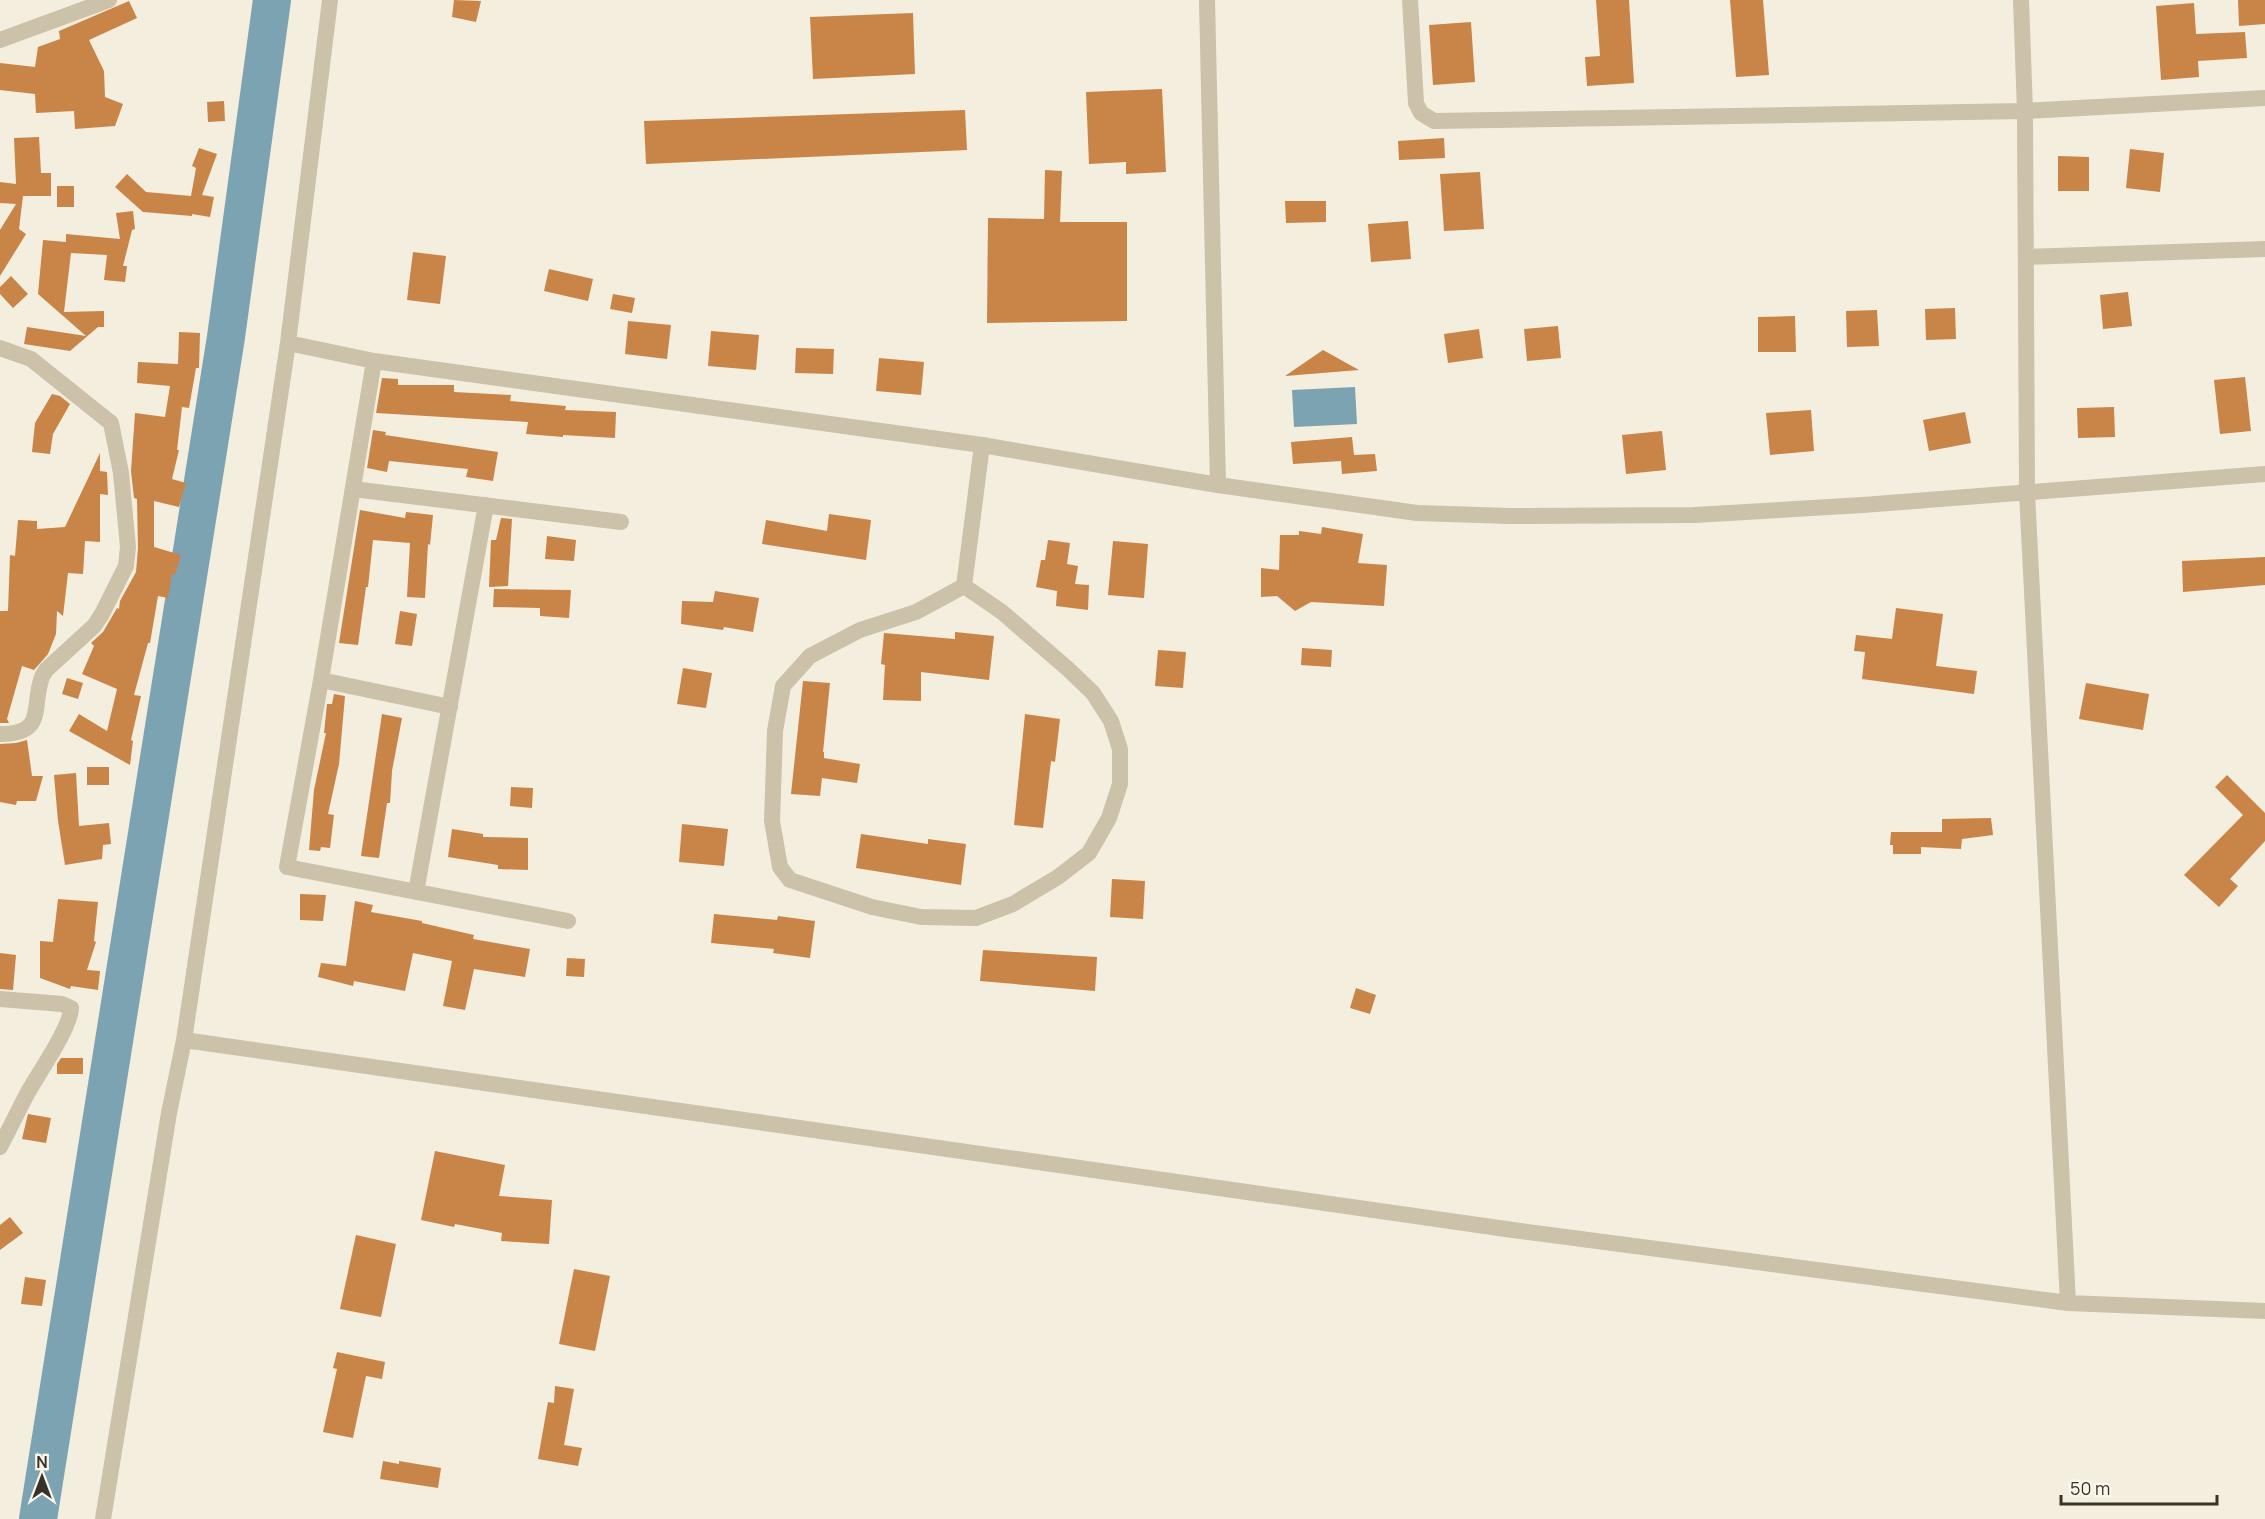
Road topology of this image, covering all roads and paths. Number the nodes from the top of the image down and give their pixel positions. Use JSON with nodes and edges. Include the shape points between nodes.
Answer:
{"nodes":[{"id":1,"x":109,"y":0,"type":"edge"},
{"id":2,"x":330,"y":0,"type":"edge"},
{"id":3,"x":1207,"y":0,"type":"edge"},
{"id":4,"x":1410,"y":0,"type":"edge"},
{"id":5,"x":2021,"y":0,"type":"edge"},
{"id":6,"x":0,"y":40,"type":"edge"},
{"id":7,"x":2265,"y":98,"type":"edge"},
{"id":8,"x":2025,"y":111,"type":"junction"},
{"id":9,"x":2265,"y":249,"type":"edge"},
{"id":10,"x":2027,"y":257,"type":"junction"},
{"id":11,"x":288,"y":343,"type":"junction"},
{"id":12,"x":0,"y":348,"type":"edge"},
{"id":13,"x":374,"y":361,"type":"junction"},
{"id":14,"x":982,"y":445,"type":"junction"},
{"id":15,"x":2265,"y":474,"type":"edge"},
{"id":16,"x":1218,"y":485,"type":"junction"},
{"id":17,"x":352,"y":489,"type":"junction"},
{"id":18,"x":2027,"y":493,"type":"junction"},
{"id":19,"x":486,"y":505,"type":"junction"},
{"id":20,"x":621,"y":522,"type":"dead end"},
{"id":21,"x":964,"y":586,"type":"junction"},
{"id":22,"x":321,"y":680,"type":"junction"},
{"id":23,"x":450,"y":707,"type":"junction"},
{"id":24,"x":0,"y":734,"type":"edge"},
{"id":25,"x":416,"y":892,"type":"junction"},
{"id":26,"x":568,"y":921,"type":"dead end"},
{"id":27,"x":0,"y":999,"type":"edge"},
{"id":28,"x":184,"y":1040,"type":"junction"},
{"id":29,"x":0,"y":1148,"type":"edge"},
{"id":30,"x":2068,"y":1303,"type":"junction"},
{"id":31,"x":2265,"y":1311,"type":"edge"},
{"id":32,"x":104,"y":1519,"type":"edge"}],
"edges":[{"from":1,"to":6,"type":"street"},
{"from":2,"to":11,"type":"street"},
{"from":3,"to":16,"type":"street"},
{"from":4,"to":8,"type":"street","via":[[1416,103],[1421,113],[1434,121]]},
{"from":5,"to":8,"type":"street"},
{"from":7,"to":8,"type":"street"},
{"from":8,"to":10,"type":"street"},
{"from":9,"to":10,"type":"street"},
{"from":10,"to":18,"type":"street"},
{"from":11,"to":13,"type":"street"},
{"from":11,"to":28,"type":"street"},
{"from":12,"to":24,"type":"street","via":[[31,358],[111,423],[121,473],[128,547],[126,566],[98,620],[42,677],[32,722],[19,733]]},
{"from":13,"to":14,"type":"street"},
{"from":13,"to":17,"type":"street"},
{"from":14,"to":16,"type":"street"},
{"from":14,"to":21,"type":"street"},
{"from":15,"to":18,"type":"street"},
{"from":16,"to":18,"type":"street","via":[[1417,513],[1510,516],[1695,515]]},
{"from":17,"to":19,"type":"street"},
{"from":17,"to":22,"type":"street"},
{"from":18,"to":30,"type":"street"},
{"from":19,"to":20,"type":"street"},
{"from":19,"to":23,"type":"street"},
{"from":21,"to":21,"type":"street","via":[[1002,612],[1068,669],[1094,693],[1111,721],[1120,749],[1120,784],[1109,818],[1089,853],[1013,904],[976,918],[921,917],[873,907],[790,880],[780,867],[772,821],[775,731],[783,686],[810,656],[860,630],[916,612]]},
{"from":22,"to":23,"type":"street"},
{"from":22,"to":25,"type":"street","via":[[287,867]]},
{"from":23,"to":25,"type":"street"},
{"from":25,"to":26,"type":"street"},
{"from":27,"to":29,"type":"street","via":[[71,1008],[64,1029]]},
{"from":28,"to":30,"type":"street","via":[[1501,1228]]},
{"from":28,"to":32,"type":"street"},
{"from":30,"to":31,"type":"street"}]}
